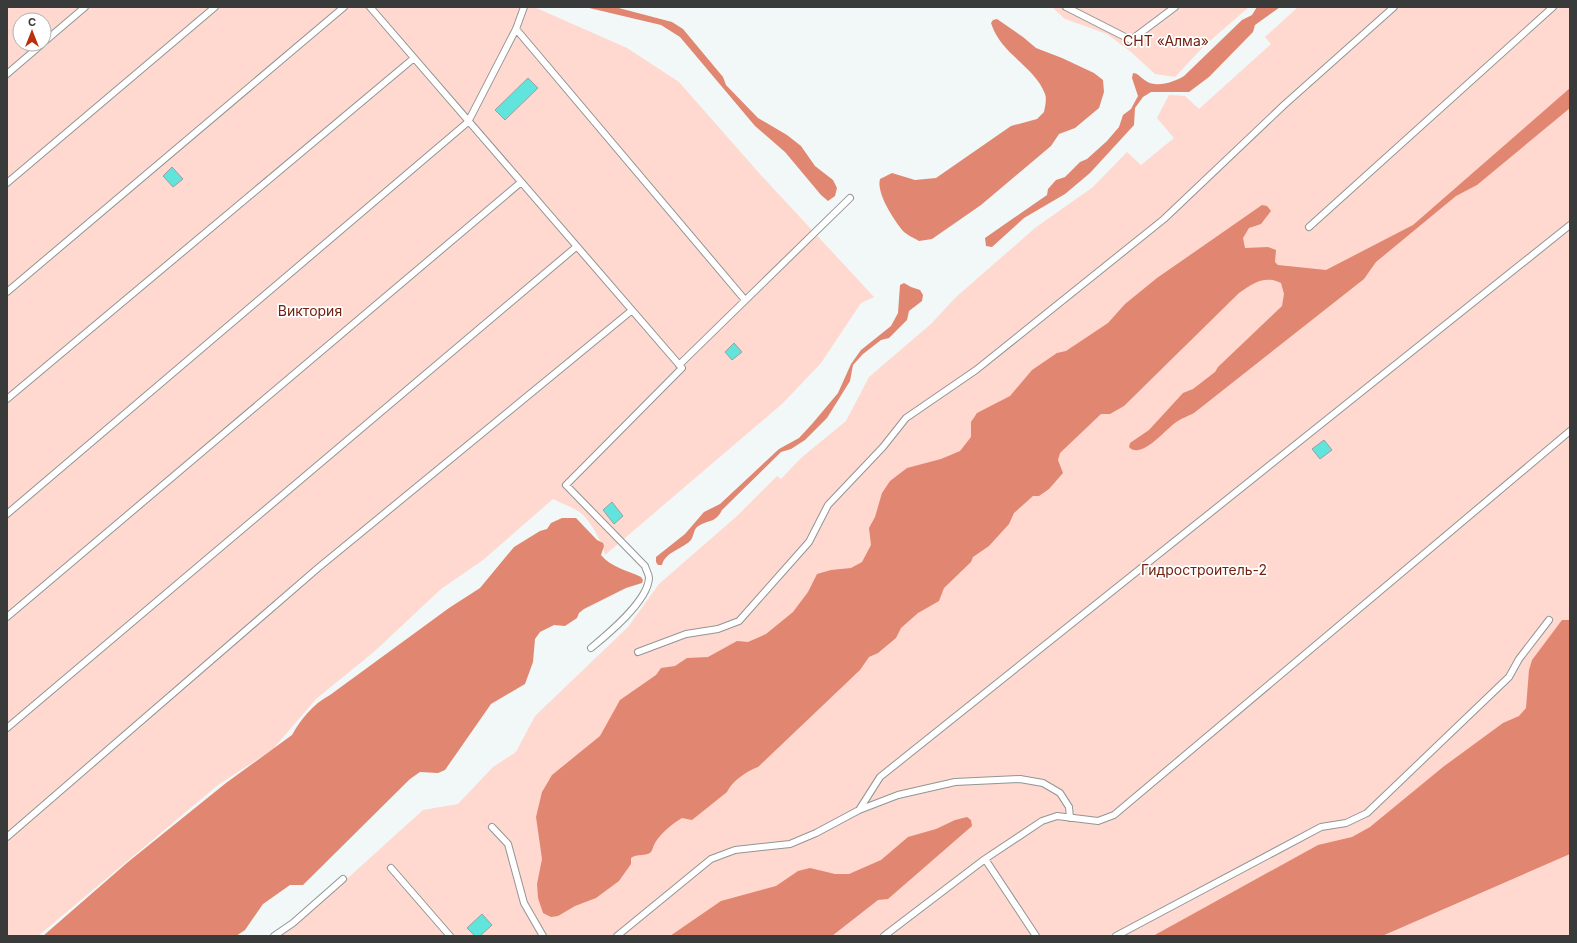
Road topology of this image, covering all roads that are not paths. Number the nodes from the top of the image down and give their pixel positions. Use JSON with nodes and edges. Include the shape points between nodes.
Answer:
{"nodes":[{"id":1,"x":85,"y":7,"type":"edge"},
{"id":2,"x":215,"y":7,"type":"edge"},
{"id":3,"x":344,"y":7,"type":"edge"},
{"id":4,"x":370,"y":7,"type":"edge"},
{"id":5,"x":524,"y":7,"type":"edge"},
{"id":6,"x":1066,"y":7,"type":"edge"},
{"id":7,"x":1175,"y":7,"type":"edge"},
{"id":8,"x":1394,"y":7,"type":"edge"},
{"id":9,"x":1553,"y":7,"type":"edge"},
{"id":10,"x":516,"y":29,"type":"junction"},
{"id":11,"x":52,"y":35,"type":"edge"},
{"id":12,"x":33,"y":52,"type":"edge"},
{"id":13,"x":414,"y":58,"type":"junction"},
{"id":14,"x":7,"y":74,"type":"edge"},
{"id":15,"x":468,"y":122,"type":"junction"},
{"id":16,"x":7,"y":183,"type":"edge"},
{"id":17,"x":520,"y":183,"type":"junction"},
{"id":18,"x":850,"y":198,"type":"dead end"},
{"id":19,"x":1570,"y":226,"type":"edge"},
{"id":20,"x":1309,"y":227,"type":"dead end"},
{"id":21,"x":576,"y":247,"type":"junction"},
{"id":22,"x":7,"y":292,"type":"edge"},
{"id":23,"x":745,"y":300,"type":"junction"},
{"id":24,"x":632,"y":311,"type":"junction"},
{"id":25,"x":679,"y":365,"type":"junction"},
{"id":26,"x":7,"y":399,"type":"edge"},
{"id":27,"x":1570,"y":431,"type":"edge"},
{"id":28,"x":7,"y":514,"type":"edge"},
{"id":29,"x":7,"y":618,"type":"edge"},
{"id":30,"x":1549,"y":620,"type":"dead end"},
{"id":31,"x":591,"y":648,"type":"dead end"},
{"id":32,"x":638,"y":652,"type":"dead end"},
{"id":33,"x":7,"y":728,"type":"edge"},
{"id":34,"x":859,"y":810,"type":"junction"},
{"id":35,"x":1070,"y":818,"type":"junction"},
{"id":36,"x":492,"y":827,"type":"dead end"},
{"id":37,"x":7,"y":837,"type":"edge"},
{"id":38,"x":985,"y":859,"type":"junction"},
{"id":39,"x":391,"y":868,"type":"dead end"},
{"id":40,"x":343,"y":879,"type":"dead end"},
{"id":41,"x":274,"y":936,"type":"edge"},
{"id":42,"x":450,"y":936,"type":"edge"},
{"id":43,"x":543,"y":936,"type":"edge"},
{"id":44,"x":617,"y":936,"type":"edge"},
{"id":45,"x":884,"y":936,"type":"edge"},
{"id":46,"x":1036,"y":936,"type":"edge"},
{"id":47,"x":1116,"y":936,"type":"edge"}],
"edges":[{"from":1,"to":11,"type":"lane"},
{"from":2,"to":16,"type":"lane"},
{"from":3,"to":22,"type":"lane"},
{"from":4,"to":13,"type":"lane"},
{"from":5,"to":10,"type":"lane"},
{"from":6,"to":7,"type":"lane","via":[[1131,40]]},
{"from":8,"to":32,"type":"lane","via":[[1284,105],[1164,219],[976,370],[906,418],[883,447],[828,505],[809,542],[739,621],[686,634]]},
{"from":9,"to":20,"type":"lane"},
{"from":10,"to":15,"type":"lane"},
{"from":10,"to":23,"type":"lane"},
{"from":12,"to":14,"type":"lane"},
{"from":13,"to":15,"type":"lane"},
{"from":13,"to":26,"type":"lane"},
{"from":15,"to":17,"type":"lane"},
{"from":15,"to":28,"type":"lane"},
{"from":17,"to":21,"type":"lane"},
{"from":17,"to":29,"type":"lane"},
{"from":18,"to":23,"type":"lane"},
{"from":19,"to":34,"type":"lane","via":[[880,777]]},
{"from":21,"to":24,"type":"lane"},
{"from":21,"to":33,"type":"lane"},
{"from":23,"to":25,"type":"lane"},
{"from":24,"to":25,"type":"lane"},
{"from":24,"to":37,"type":"lane","via":[[318,568]]},
{"from":25,"to":31,"type":"lane","via":[[682,368],[566,485],[645,566],[649,576],[646,590],[620,624]]},
{"from":27,"to":35,"type":"lane","via":[[1114,815],[1098,821]]},
{"from":30,"to":47,"type":"lane","via":[[1519,659],[1509,677],[1367,813],[1346,823],[1321,828]]},
{"from":34,"to":35,"type":"lane","via":[[898,795],[955,782],[1020,779],[1043,783],[1060,793],[1069,807]]},
{"from":34,"to":44,"type":"lane","via":[[790,844],[735,850],[711,859]]},
{"from":35,"to":38,"type":"lane","via":[[1057,816],[1042,821]]},
{"from":36,"to":43,"type":"lane","via":[[508,844],[524,903]]},
{"from":38,"to":45,"type":"lane"},
{"from":38,"to":46,"type":"lane"},
{"from":39,"to":42,"type":"lane"},
{"from":40,"to":41,"type":"lane","via":[[293,923]]}]}
